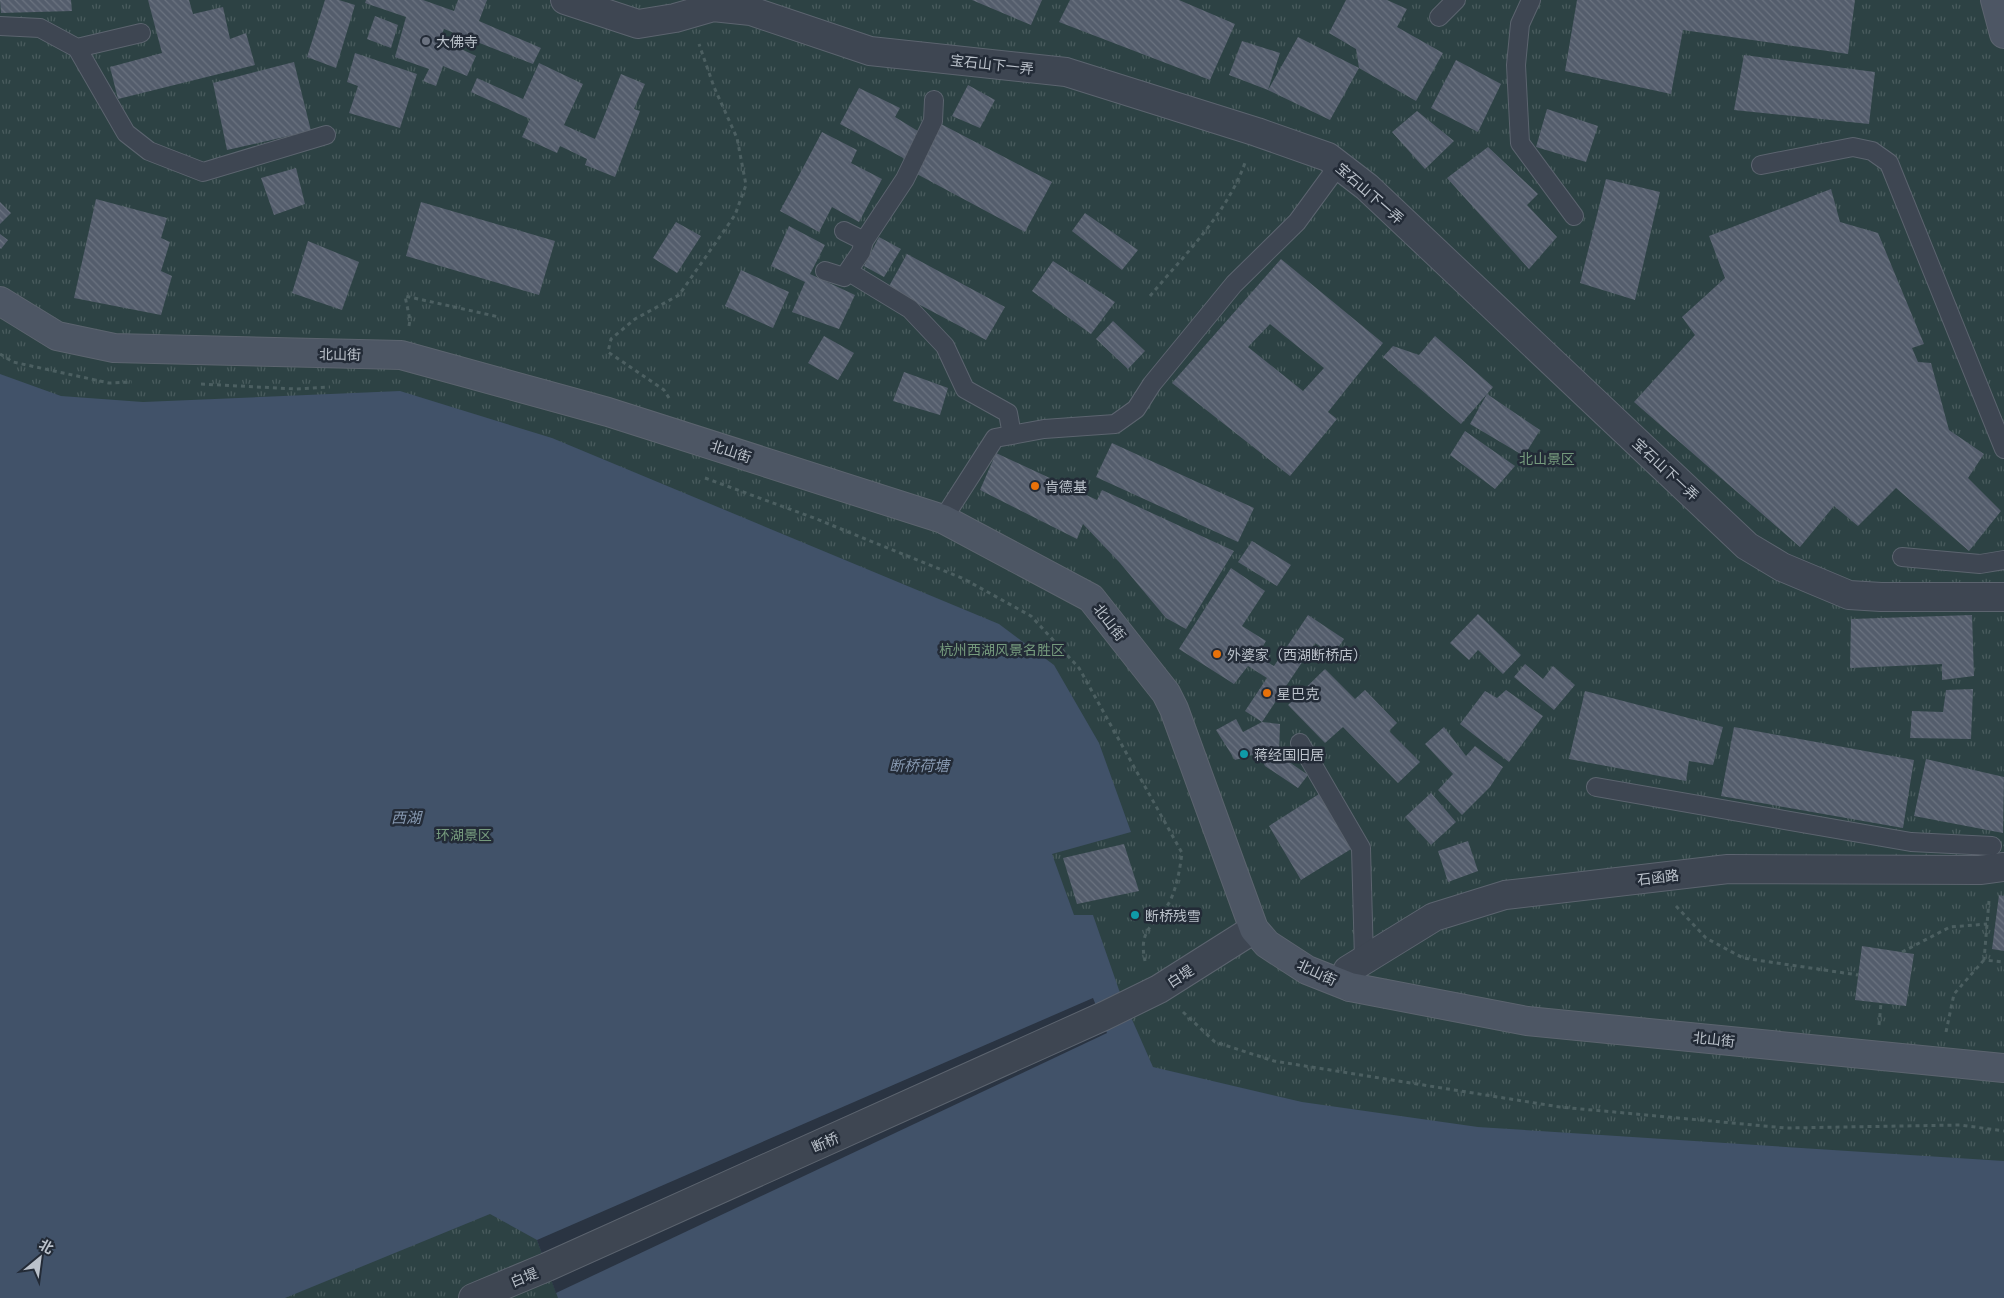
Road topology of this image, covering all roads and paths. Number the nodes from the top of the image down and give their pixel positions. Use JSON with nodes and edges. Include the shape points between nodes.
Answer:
{"nodes":[{"id":1,"x":565,"y":0,"type":"edge"},
{"id":2,"x":1456,"y":0,"type":"edge"},
{"id":3,"x":1531,"y":0,"type":"edge"},
{"id":4,"x":1996,"y":0,"type":"edge"},
{"id":5,"x":713,"y":7,"type":"junction"},
{"id":6,"x":1439,"y":17,"type":"dead end"},
{"id":7,"x":0,"y":26,"type":"edge"},
{"id":8,"x":141,"y":33,"type":"dead end"},
{"id":9,"x":2004,"y":34,"type":"edge"},
{"id":10,"x":77,"y":48,"type":"junction"},
{"id":11,"x":934,"y":100,"type":"dead end"},
{"id":12,"x":1256,"y":132,"type":"junction"},
{"id":13,"x":326,"y":135,"type":"dead end"},
{"id":14,"x":1761,"y":165,"type":"dead end"},
{"id":15,"x":1338,"y":166,"type":"junction"},
{"id":16,"x":1574,"y":216,"type":"dead end"},
{"id":17,"x":844,"y":230,"type":"dead end"},
{"id":18,"x":864,"y":242,"type":"junction"},
{"id":19,"x":825,"y":271,"type":"dead end"},
{"id":20,"x":849,"y":272,"type":"junction"},
{"id":21,"x":405,"y":296,"type":"dead end"},
{"id":22,"x":1150,"y":296,"type":"dead end"},
{"id":23,"x":0,"y":301,"type":"edge"},
{"id":24,"x":499,"y":317,"type":"dead end"},
{"id":25,"x":0,"y":354,"type":"edge"},
{"id":26,"x":137,"y":382,"type":"dead end"},
{"id":27,"x":193,"y":383,"type":"dead end"},
{"id":28,"x":335,"y":386,"type":"dead end"},
{"id":29,"x":1012,"y":435,"type":"junction"},
{"id":30,"x":692,"y":439,"type":"junction"},
{"id":31,"x":2004,"y":449,"type":"edge"},
{"id":32,"x":702,"y":477,"type":"dead end"},
{"id":33,"x":943,"y":519,"type":"junction"},
{"id":34,"x":1902,"y":557,"type":"dead end"},
{"id":35,"x":2004,"y":560,"type":"edge"},
{"id":36,"x":2004,"y":597,"type":"edge"},
{"id":37,"x":1300,"y":743,"type":"dead end"},
{"id":38,"x":1596,"y":787,"type":"dead end"},
{"id":39,"x":1911,"y":842,"type":"junction"},
{"id":40,"x":1996,"y":861,"type":"edge"},
{"id":41,"x":1910,"y":869,"type":"junction"},
{"id":42,"x":1654,"y":878,"type":"junction"},
{"id":43,"x":1987,"y":924,"type":"junction"},
{"id":44,"x":1254,"y":929,"type":"junction"},
{"id":45,"x":1902,"y":952,"type":"dead end"},
{"id":46,"x":1364,"y":960,"type":"junction"},
{"id":47,"x":1984,"y":960,"type":"junction"},
{"id":48,"x":2004,"y":962,"type":"edge"},
{"id":49,"x":1858,"y":975,"type":"dead end"},
{"id":50,"x":1350,"y":987,"type":"junction"},
{"id":51,"x":1159,"y":989,"type":"junction"},
{"id":52,"x":1104,"y":1016,"type":"joint"},
{"id":53,"x":1940,"y":1062,"type":"junction"},
{"id":54,"x":2004,"y":1068,"type":"edge"},
{"id":55,"x":2004,"y":1131,"type":"edge"},
{"id":56,"x":547,"y":1267,"type":"joint"},
{"id":57,"x":472,"y":1298,"type":"edge"}],
"edges":[{"from":1,"to":5,"type":"street","name":"宝石山下一弄","via":[[638,24]]},
{"from":2,"to":6,"type":"lane"},
{"from":3,"to":16,"type":"lane","via":[[1520,24],[1516,65],[1520,143]]},
{"from":4,"to":9,"type":"main road"},
{"from":5,"to":12,"type":"street","name":"宝石山下一弄","via":[[751,11],[870,51],[1066,72]]},
{"from":5,"to":30,"type":"path","via":[[702,25],[699,46],[737,138],[746,185],[735,215],[679,294],[635,319],[612,339],[608,352],[664,390],[696,437]]},
{"from":7,"to":10,"type":"lane","via":[[40,28]]},
{"from":8,"to":10,"type":"lane"},
{"from":10,"to":13,"type":"lane","via":[[126,133],[149,151],[203,172]]},
{"from":11,"to":18,"type":"lane","via":[[933,121],[905,179]]},
{"from":12,"to":15,"type":"street","name":"宝石山下一弄","via":[[1328,158]]},
{"from":12,"to":22,"type":"path","via":[[1239,182],[1225,206]]},
{"from":14,"to":31,"type":"lane","via":[[1854,147],[1872,151],[1889,163]]},
{"from":15,"to":29,"type":"lane","via":[[1298,222],[1234,284],[1152,384],[1136,409],[1116,424],[1044,429]]},
{"from":15,"to":36,"type":"street","name":"宝石山下一弄","via":[[1367,187],[1747,546],[1782,567],[1849,595]]},
{"from":17,"to":18,"type":"lane"},
{"from":18,"to":20,"type":"lane"},
{"from":19,"to":20,"type":"lane","via":[[844,277]]},
{"from":20,"to":29,"type":"lane","via":[[910,309],[945,346],[965,389],[1008,413]]},
{"from":21,"to":24,"type":"path"},
{"from":23,"to":30,"type":"main road","name":"北山街","via":[[57,336],[114,348],[401,355],[608,412]]},
{"from":25,"to":26,"type":"path","via":[[13,362],[109,383]]},
{"from":27,"to":28,"type":"path","via":[[296,389]]},
{"from":29,"to":33,"type":"lane","via":[[995,438]]},
{"from":30,"to":33,"type":"main road","name":"北山街"},
{"from":32,"to":51,"type":"path","via":[[964,579],[1031,616],[1079,668],[1182,853],[1170,900],[1145,931],[1144,959]]},
{"from":33,"to":44,"type":"main road","name":"北山街","via":[[1091,598],[1166,693]]},
{"from":34,"to":35,"type":"lane","via":[[1980,564]]},
{"from":37,"to":46,"type":"lane","via":[[1361,848]]},
{"from":38,"to":39,"type":"lane"},
{"from":39,"to":40,"type":"lane"},
{"from":39,"to":41,"type":"lane"},
{"from":40,"to":41,"type":"street","name":"石函路"},
{"from":40,"to":43,"type":"path"},
{"from":41,"to":42,"type":"street","name":"石函路","via":[[1728,869]]},
{"from":42,"to":46,"type":"street","name":"石函路","via":[[1505,895],[1434,917]]},
{"from":42,"to":49,"type":"path","via":[[1706,938],[1742,958]]},
{"from":43,"to":45,"type":"path","via":[[1950,927]]},
{"from":43,"to":47,"type":"path"},
{"from":44,"to":50,"type":"main road","name":"北山街","via":[[1266,944],[1307,970]]},
{"from":44,"to":51,"type":"street","name":"白堤"},
{"from":46,"to":50,"type":"street","name":"石函路","via":[[1348,970]]},
{"from":47,"to":48,"type":"path"},
{"from":47,"to":53,"type":"path","via":[[1954,994]]},
{"from":50,"to":53,"type":"main road","name":"北山街","via":[[1527,1021]]},
{"from":51,"to":52,"type":"street","name":"白堤"},
{"from":51,"to":55,"type":"path","via":[[1215,1042],[1274,1061],[1570,1108],[1786,1128],[1960,1124]]},
{"from":52,"to":56,"type":"street","name":"断桥"},
{"from":53,"to":54,"type":"main road","name":"北山街"},
{"from":56,"to":57,"type":"street","name":"白堤"}]}
